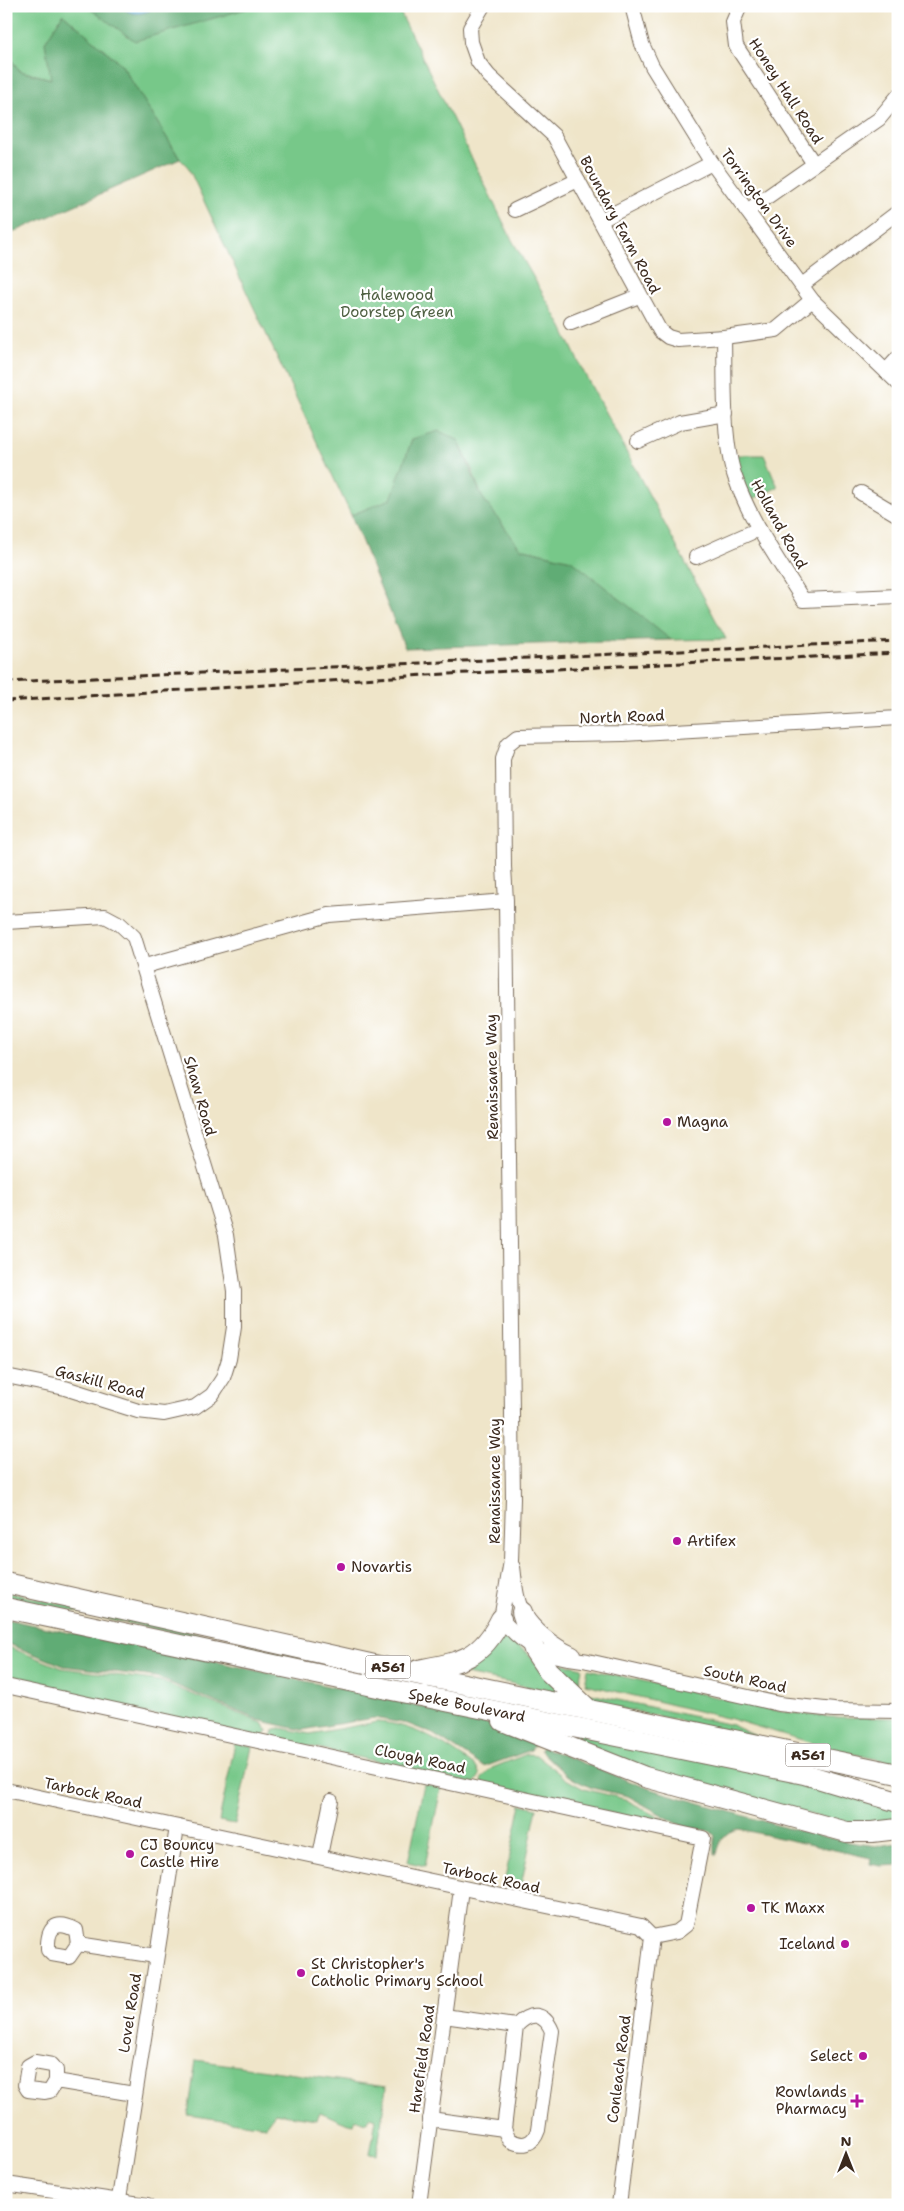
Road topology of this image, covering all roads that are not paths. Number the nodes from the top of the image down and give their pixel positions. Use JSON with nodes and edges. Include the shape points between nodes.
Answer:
{"nodes":[{"id":1,"x":483,"y":6,"type":"edge"},
{"id":2,"x":632,"y":6,"type":"edge"},
{"id":3,"x":740,"y":6,"type":"edge"},
{"id":4,"x":897,"y":98,"type":"edge"},
{"id":5,"x":712,"y":163,"type":"junction"},
{"id":6,"x":814,"y":164,"type":"junction"},
{"id":7,"x":578,"y":180,"type":"junction"},
{"id":8,"x":515,"y":210,"type":"dead end"},
{"id":9,"x":747,"y":211,"type":"junction"},
{"id":10,"x":898,"y":212,"type":"edge"},
{"id":11,"x":601,"y":220,"type":"junction"},
{"id":12,"x":802,"y":285,"type":"junction"},
{"id":13,"x":639,"y":296,"type":"junction"},
{"id":14,"x":812,"y":300,"type":"junction"},
{"id":15,"x":571,"y":323,"type":"dead end"},
{"id":16,"x":724,"y":337,"type":"junction"},
{"id":17,"x":898,"y":358,"type":"edge"},
{"id":18,"x":886,"y":370,"type":"junction"},
{"id":19,"x":898,"y":383,"type":"edge"},
{"id":20,"x":726,"y":414,"type":"junction"},
{"id":21,"x":638,"y":441,"type":"dead end"},
{"id":22,"x":861,"y":493,"type":"dead end"},
{"id":23,"x":898,"y":515,"type":"edge"},
{"id":24,"x":759,"y":529,"type":"junction"},
{"id":25,"x":696,"y":557,"type":"dead end"},
{"id":26,"x":898,"y":596,"type":"edge"},
{"id":27,"x":898,"y":718,"type":"edge"},
{"id":28,"x":506,"y":902,"type":"junction"},
{"id":29,"x":6,"y":922,"type":"edge"},
{"id":30,"x":145,"y":966,"type":"junction"},
{"id":31,"x":6,"y":1376,"type":"edge"},
{"id":32,"x":212,"y":1395,"type":"joint"},
{"id":33,"x":511,"y":1561,"type":"junction"},
{"id":34,"x":6,"y":1583,"type":"edge"},
{"id":35,"x":6,"y":1599,"type":"edge"},
{"id":36,"x":6,"y":1608,"type":"edge"},
{"id":37,"x":522,"y":1612,"type":"junction"},
{"id":38,"x":38,"y":1615,"type":"junction"},
{"id":39,"x":501,"y":1619,"type":"junction"},
{"id":40,"x":534,"y":1650,"type":"junction"},
{"id":41,"x":588,"y":1661,"type":"junction"},
{"id":42,"x":406,"y":1672,"type":"junction"},
{"id":43,"x":6,"y":1686,"type":"edge"},
{"id":44,"x":459,"y":1704,"type":"junction"},
{"id":45,"x":589,"y":1710,"type":"junction"},
{"id":46,"x":898,"y":1711,"type":"edge"},
{"id":47,"x":847,"y":1763,"type":"junction"},
{"id":48,"x":898,"y":1774,"type":"edge"},
{"id":49,"x":898,"y":1787,"type":"edge"},
{"id":50,"x":6,"y":1790,"type":"edge"},
{"id":51,"x":331,"y":1801,"type":"dead end"},
{"id":52,"x":898,"y":1802,"type":"edge"},
{"id":53,"x":177,"y":1827,"type":"junction"},
{"id":54,"x":898,"y":1829,"type":"edge"},
{"id":55,"x":320,"y":1856,"type":"junction"},
{"id":56,"x":461,"y":1888,"type":"junction"},
{"id":57,"x":652,"y":1937,"type":"junction"},
{"id":58,"x":78,"y":1944,"type":"dead end"},
{"id":59,"x":156,"y":1956,"type":"junction"},
{"id":60,"x":444,"y":2016,"type":"junction"},
{"id":61,"x":516,"y":2026,"type":"junction"},
{"id":62,"x":56,"y":2081,"type":"dead end"},
{"id":63,"x":134,"y":2094,"type":"junction"},
{"id":64,"x":430,"y":2119,"type":"junction"},
{"id":65,"x":504,"y":2129,"type":"junction"},
{"id":66,"x":6,"y":2184,"type":"edge"},
{"id":67,"x":118,"y":2203,"type":"edge"},
{"id":68,"x":146,"y":2205,"type":"edge"},
{"id":69,"x":418,"y":2205,"type":"edge"},
{"id":70,"x":619,"y":2205,"type":"edge"}],
"edges":[{"from":1,"to":7,"type":"street","name":"Boundary Farm Road","via":[[470,28],[478,62],[488,76],[554,136]]},
{"from":2,"to":5,"type":"street","name":"Torrington Drive","via":[[642,44],[652,66]]},
{"from":3,"to":6,"type":"street","name":"Honey Hall Road","via":[[733,22],[736,46]]},
{"from":4,"to":6,"type":"street","name":"Honey Hall Road","via":[[879,120]]},
{"from":5,"to":9,"type":"street","name":"Torrington Drive"},
{"from":5,"to":11,"type":"street"},
{"from":6,"to":9,"type":"street","name":"Honey Hall Road"},
{"from":7,"to":8,"type":"street"},
{"from":7,"to":11,"type":"street","name":"Boundary Farm Road"},
{"from":9,"to":12,"type":"street","name":"Torrington Drive"},
{"from":10,"to":12,"type":"street"},
{"from":11,"to":13,"type":"street","name":"Boundary Farm Road"},
{"from":12,"to":14,"type":"street","name":"Torrington Drive"},
{"from":13,"to":15,"type":"street"},
{"from":13,"to":16,"type":"street","name":"Boundary Farm Road","via":[[660,332],[668,337],[678,340]]},
{"from":14,"to":16,"type":"street","name":"Boundary Farm Road","via":[[776,330]]},
{"from":14,"to":18,"type":"street","name":"Torrington Drive"},
{"from":16,"to":20,"type":"street","name":"Holland Road"},
{"from":17,"to":18,"type":"street"},
{"from":18,"to":19,"type":"street","name":"Torrington Drive"},
{"from":20,"to":21,"type":"street","via":[[680,422]]},
{"from":20,"to":24,"type":"street","name":"Holland Road","via":[[735,478]]},
{"from":22,"to":23,"type":"street"},
{"from":24,"to":25,"type":"street"},
{"from":24,"to":26,"type":"street","name":"Holland Road","via":[[803,600]]},
{"from":27,"to":28,"type":"street","name":"North Road","via":[[623,734],[518,736],[508,744],[503,759]]},
{"from":28,"to":30,"type":"street","via":[[330,914]]},
{"from":28,"to":33,"type":"street","name":"Renaissance Way","via":[[513,1482]]},
{"from":29,"to":30,"type":"street","name":"Shaw Road","via":[[105,916],[134,937]]},
{"from":30,"to":32,"type":"street","name":"Shaw Road","via":[[226,1235],[234,1291],[234,1327],[223,1378]]},
{"from":31,"to":32,"type":"street","name":"Gaskill Road","via":[[164,1414],[195,1407]]},
{"from":33,"to":37,"type":"street","name":"South Road"},
{"from":33,"to":39,"type":"street","name":"Renaissance Way"},
{"from":34,"to":42,"type":"highway","name":"Speke Boulevard","number":"A561"},
{"from":35,"to":38,"type":"street","number":"A561","via":[[28,1604]]},
{"from":36,"to":38,"type":"highway","name":"Speke Boulevard","number":"A561"},
{"from":37,"to":40,"type":"highway"},
{"from":37,"to":41,"type":"street","name":"South Road","via":[[560,1649]]},
{"from":38,"to":44,"type":"highway","name":"Speke Boulevard","number":"A561"},
{"from":39,"to":40,"type":"street","name":"South Road"},
{"from":39,"to":42,"type":"highway","via":[[492,1636],[476,1654],[448,1664]]},
{"from":40,"to":41,"type":"street","name":"South Road"},
{"from":40,"to":45,"type":"highway","via":[[548,1671]]},
{"from":41,"to":46,"type":"street","name":"South Road","via":[[779,1704],[834,1710]]},
{"from":42,"to":45,"type":"highway","name":"Speke Boulevard","number":"A561"},
{"from":43,"to":57,"type":"street","name":"Clough Road","via":[[703,1838],[686,1924],[677,1932]]},
{"from":44,"to":52,"type":"highway","name":"Speke Boulevard","number":"A561","via":[[804,1774]]},
{"from":44,"to":54,"type":"highway","via":[[645,1777],[847,1832]]},
{"from":45,"to":47,"type":"highway","name":"Speke Boulevard","number":"A561"},
{"from":47,"to":48,"type":"highway","name":"Speke Boulevard","number":"A561"},
{"from":47,"to":49,"type":"highway","number":"A561"},
{"from":50,"to":53,"type":"street","name":"Tarbock Road"},
{"from":51,"to":55,"type":"street"},
{"from":53,"to":55,"type":"street","name":"Tarbock Road"},
{"from":53,"to":59,"type":"street","name":"Lovel Road"},
{"from":55,"to":56,"type":"street","name":"Tarbock Road"},
{"from":56,"to":57,"type":"street","name":"Tarbock Road","via":[[640,1926]]},
{"from":56,"to":60,"type":"street","name":"Harefield Road"},
{"from":57,"to":70,"type":"street","name":"Conleach Road"},
{"from":58,"to":59,"type":"street"},
{"from":59,"to":63,"type":"street","name":"Lovel Road"},
{"from":60,"to":61,"type":"street"},
{"from":60,"to":64,"type":"street","name":"Harefield Road"},
{"from":61,"to":65,"type":"street"},
{"from":61,"to":65,"type":"street","via":[[530,2016],[537,2016],[548,2022],[552,2031],[536,2138],[530,2144],[516,2144],[509,2140]]},
{"from":62,"to":63,"type":"street"},
{"from":63,"to":67,"type":"street","name":"Lovel Road"},
{"from":64,"to":65,"type":"street"},
{"from":64,"to":69,"type":"street","name":"Harefield Road"},
{"from":66,"to":67,"type":"street"},
{"from":67,"to":68,"type":"street"}]}
